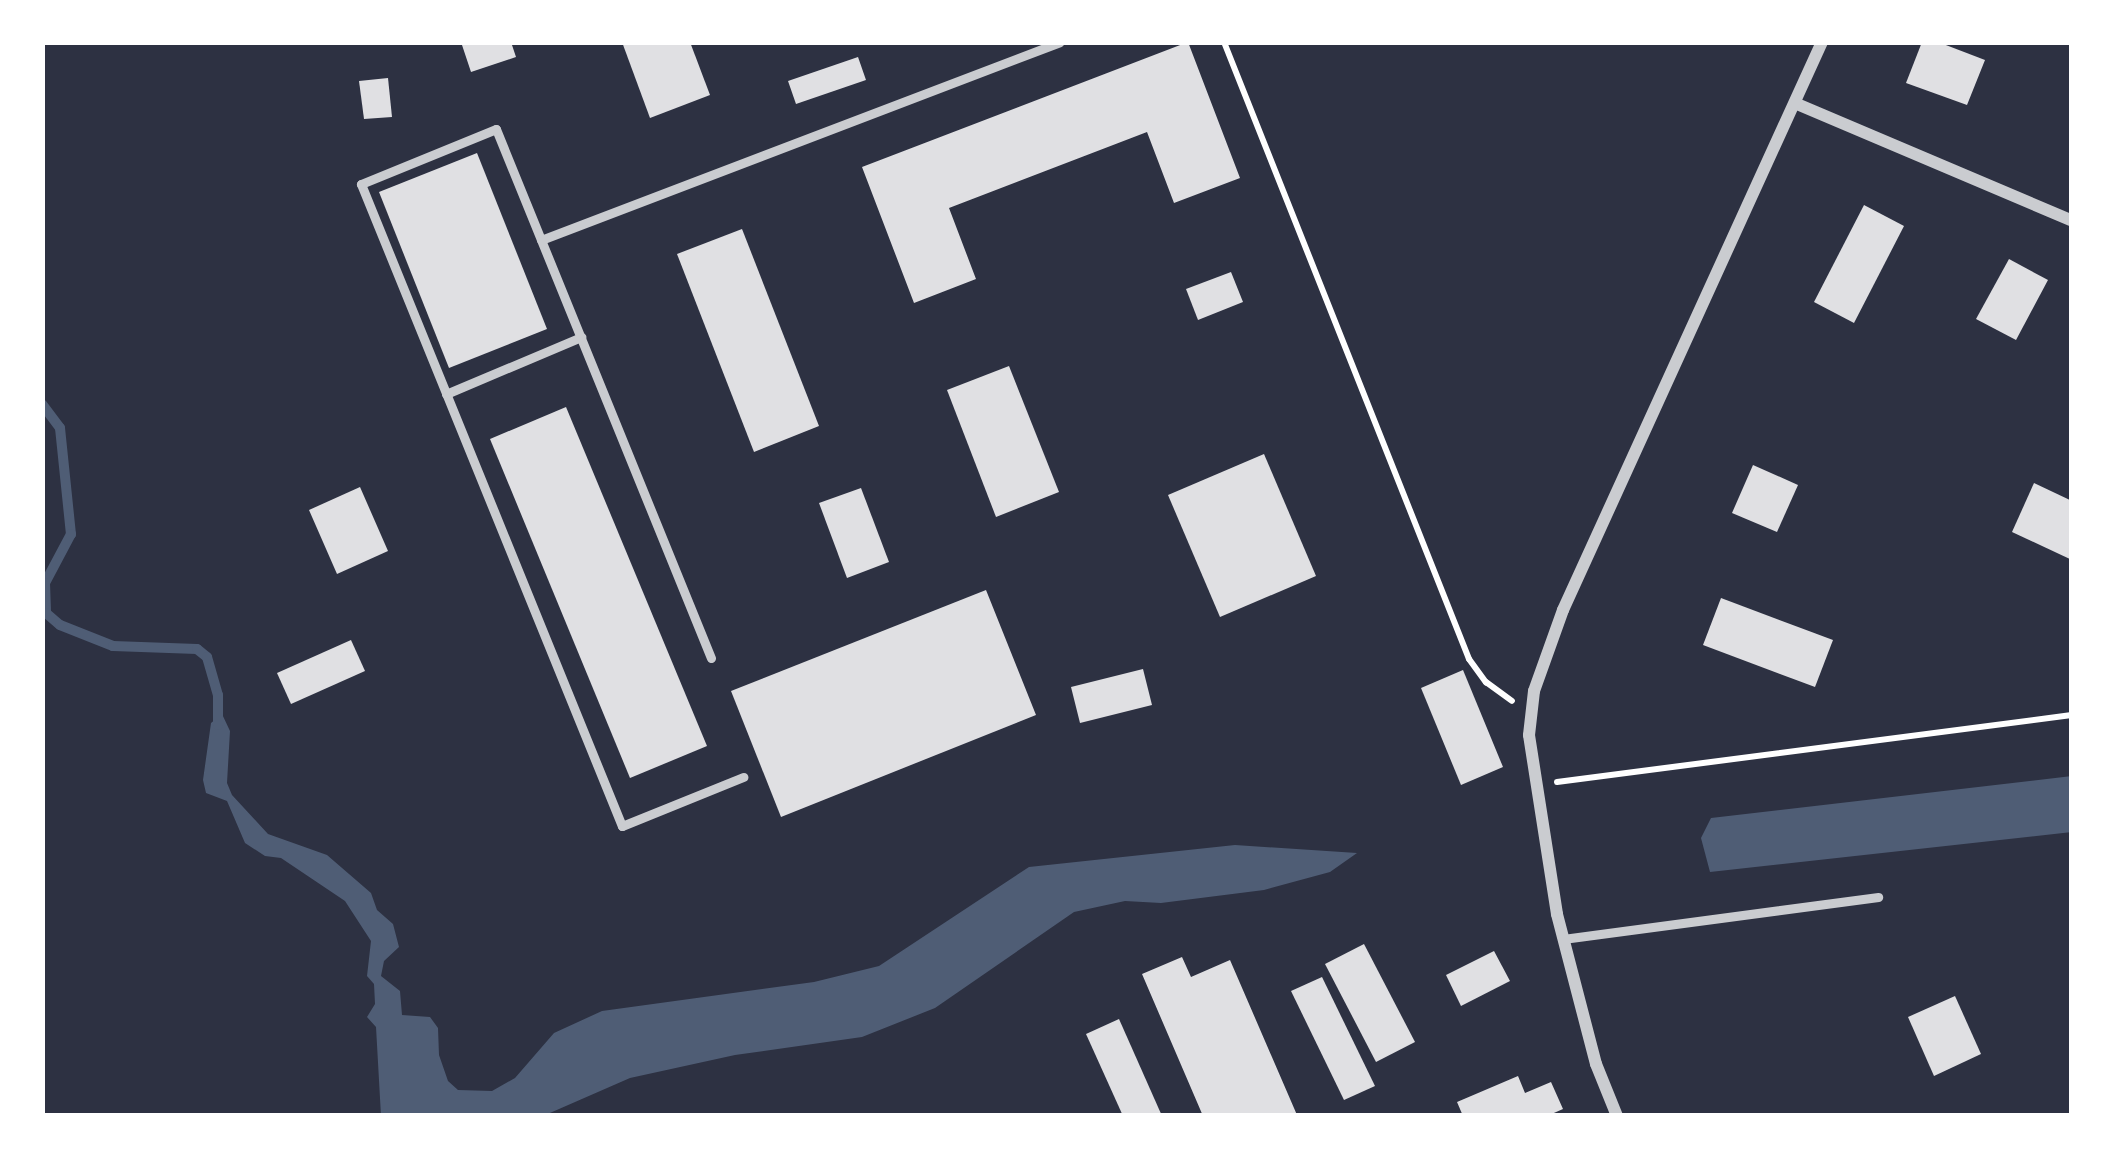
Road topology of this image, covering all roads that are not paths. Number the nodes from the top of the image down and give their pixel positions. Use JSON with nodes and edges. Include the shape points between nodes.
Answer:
{"nodes":[{"id":1,"x":1060,"y":42,"type":"edge"},
{"id":2,"x":1822,"y":42,"type":"edge"},
{"id":3,"x":1797,"y":104,"type":"junction"},
{"id":4,"x":2072,"y":221,"type":"edge"},
{"id":5,"x":542,"y":240,"type":"junction"},
{"id":6,"x":581,"y":337,"type":"junction"},
{"id":7,"x":446,"y":394,"type":"junction"},
{"id":8,"x":711,"y":658,"type":"dead end"},
{"id":9,"x":743,"y":777,"type":"dead end"},
{"id":10,"x":1878,"y":898,"type":"dead end"},
{"id":11,"x":1563,"y":938,"type":"junction"},
{"id":12,"x":1617,"y":1116,"type":"edge"}],
"edges":[{"from":1,"to":5,"type":"lane"},
{"from":2,"to":3,"type":"street"},
{"from":3,"to":4,"type":"street"},
{"from":3,"to":11,"type":"street","via":[[1563,610],[1532,710],[1528,735]]},
{"from":5,"to":6,"type":"lane"},
{"from":5,"to":7,"type":"lane","via":[[496,129],[361,184]]},
{"from":6,"to":7,"type":"lane"},
{"from":6,"to":8,"type":"lane"},
{"from":7,"to":9,"type":"lane","via":[[622,826]]},
{"from":10,"to":11,"type":"lane"},
{"from":11,"to":12,"type":"street"}]}
